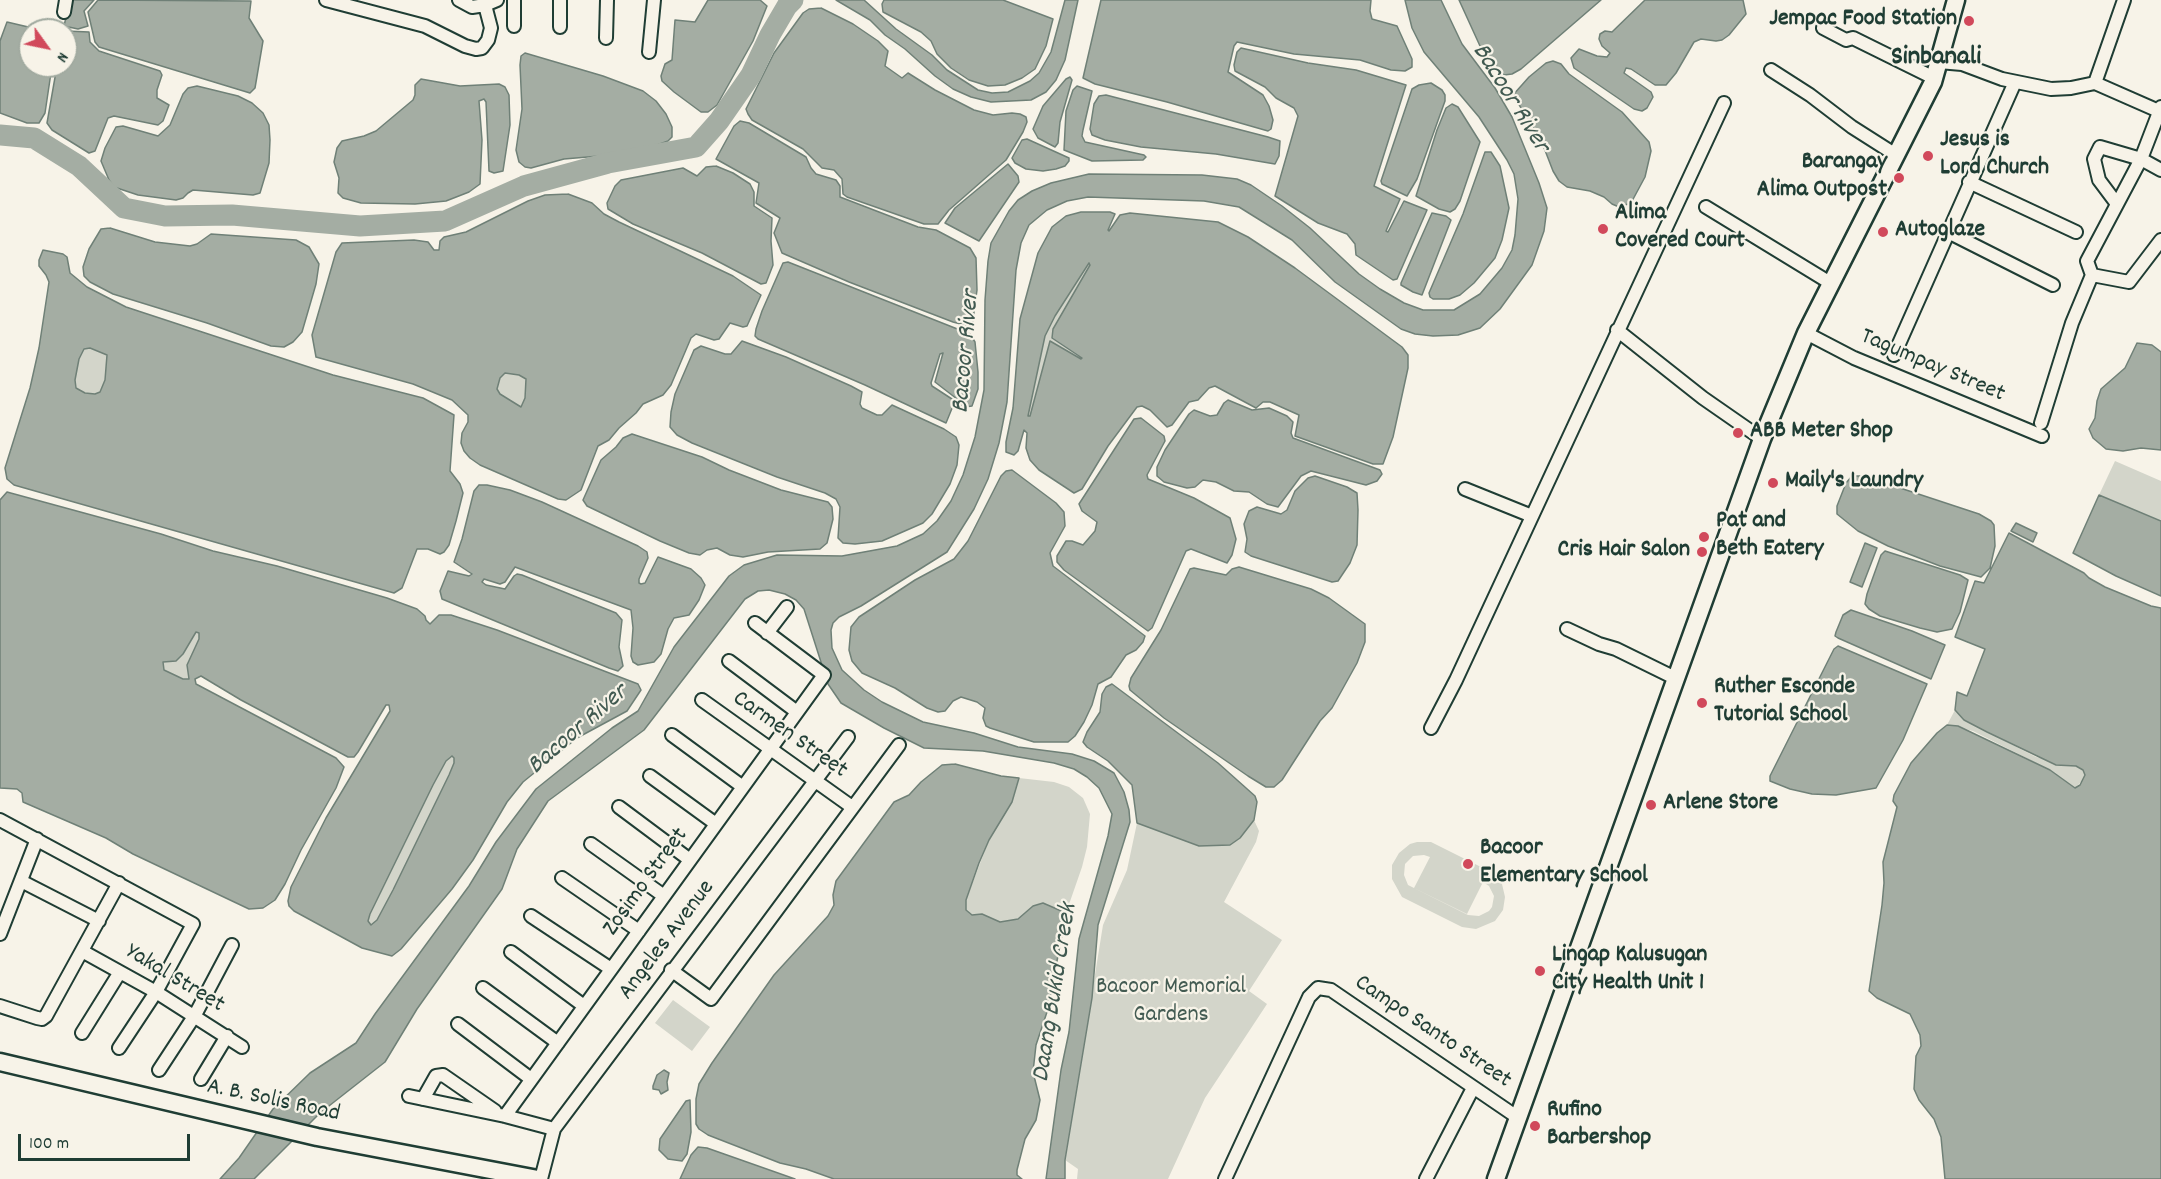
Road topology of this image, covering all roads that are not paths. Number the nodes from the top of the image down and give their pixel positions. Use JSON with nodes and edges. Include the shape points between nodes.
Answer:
{"nodes":[{"id":1,"x":326,"y":0,"type":"edge"},
{"id":2,"x":459,"y":0,"type":"edge"},
{"id":3,"x":514,"y":0,"type":"edge"},
{"id":4,"x":560,"y":0,"type":"edge"},
{"id":5,"x":607,"y":0,"type":"edge"},
{"id":6,"x":654,"y":0,"type":"edge"},
{"id":7,"x":1956,"y":0,"type":"edge"},
{"id":8,"x":2124,"y":0,"type":"edge"},
{"id":9,"x":491,"y":2,"type":"edge"},
{"id":10,"x":514,"y":26,"type":"dead end"},
{"id":11,"x":560,"y":27,"type":"dead end"},
{"id":12,"x":1823,"y":28,"type":"dead end"},
{"id":13,"x":606,"y":38,"type":"dead end"},
{"id":14,"x":649,"y":52,"type":"dead end"},
{"id":15,"x":1771,"y":70,"type":"dead end"},
{"id":16,"x":1937,"y":70,"type":"junction"},
{"id":17,"x":2015,"y":82,"type":"junction"},
{"id":18,"x":2095,"y":83,"type":"junction"},
{"id":19,"x":1724,"y":103,"type":"dead end"},
{"id":20,"x":2160,"y":110,"type":"edge"},
{"id":21,"x":1896,"y":156,"type":"junction"},
{"id":22,"x":2141,"y":159,"type":"junction"},
{"id":23,"x":2161,"y":170,"type":"edge"},
{"id":24,"x":1969,"y":182,"type":"junction"},
{"id":25,"x":2117,"y":204,"type":"junction"},
{"id":26,"x":1706,"y":207,"type":"dead end"},
{"id":27,"x":1948,"y":232,"type":"junction"},
{"id":28,"x":2076,"y":232,"type":"dead end"},
{"id":29,"x":2161,"y":240,"type":"edge"},
{"id":30,"x":2092,"y":275,"type":"junction"},
{"id":31,"x":1832,"y":284,"type":"junction"},
{"id":32,"x":2053,"y":285,"type":"dead end"},
{"id":33,"x":1617,"y":330,"type":"junction"},
{"id":34,"x":1806,"y":333,"type":"junction"},
{"id":35,"x":1894,"y":355,"type":"dead end"},
{"id":36,"x":2042,"y":423,"type":"dead end"},
{"id":37,"x":2042,"y":436,"type":"dead end"},
{"id":38,"x":1762,"y":439,"type":"junction"},
{"id":39,"x":1465,"y":489,"type":"dead end"},
{"id":40,"x":1532,"y":516,"type":"junction"},
{"id":41,"x":787,"y":607,"type":"dead end"},
{"id":42,"x":755,"y":623,"type":"dead end"},
{"id":43,"x":1568,"y":630,"type":"dead end"},
{"id":44,"x":767,"y":633,"type":"junction"},
{"id":45,"x":729,"y":661,"type":"dead end"},
{"id":46,"x":1675,"y":678,"type":"junction"},
{"id":47,"x":702,"y":700,"type":"dead end"},
{"id":48,"x":797,"y":712,"type":"junction"},
{"id":49,"x":1431,"y":728,"type":"dead end"},
{"id":50,"x":672,"y":735,"type":"dead end"},
{"id":51,"x":848,"y":737,"type":"dead end"},
{"id":52,"x":899,"y":744,"type":"dead end"},
{"id":53,"x":770,"y":749,"type":"junction"},
{"id":54,"x":650,"y":776,"type":"dead end"},
{"id":55,"x":816,"y":781,"type":"junction"},
{"id":56,"x":743,"y":787,"type":"junction"},
{"id":57,"x":619,"y":807,"type":"dead end"},
{"id":58,"x":852,"y":807,"type":"junction"},
{"id":59,"x":0,"y":820,"type":"edge"},
{"id":60,"x":716,"y":824,"type":"junction"},
{"id":61,"x":37,"y":839,"type":"junction"},
{"id":62,"x":591,"y":844,"type":"dead end"},
{"id":63,"x":690,"y":860,"type":"junction"},
{"id":64,"x":562,"y":878,"type":"dead end"},
{"id":65,"x":21,"y":881,"type":"junction"},
{"id":66,"x":119,"y":883,"type":"junction"},
{"id":67,"x":664,"y":896,"type":"junction"},
{"id":68,"x":531,"y":916,"type":"dead end"},
{"id":69,"x":99,"y":921,"type":"junction"},
{"id":70,"x":639,"y":931,"type":"junction"},
{"id":71,"x":0,"y":934,"type":"edge"},
{"id":72,"x":232,"y":945,"type":"dead end"},
{"id":73,"x":82,"y":951,"type":"junction"},
{"id":74,"x":511,"y":952,"type":"dead end"},
{"id":75,"x":611,"y":969,"type":"junction"},
{"id":76,"x":671,"y":970,"type":"junction"},
{"id":77,"x":120,"y":972,"type":"junction"},
{"id":78,"x":483,"y":988,"type":"dead end"},
{"id":79,"x":156,"y":992,"type":"junction"},
{"id":80,"x":0,"y":1006,"type":"edge"},
{"id":81,"x":584,"y":1006,"type":"junction"},
{"id":82,"x":195,"y":1015,"type":"junction"},
{"id":83,"x":458,"y":1024,"type":"dead end"},
{"id":84,"x":82,"y":1034,"type":"dead end"},
{"id":85,"x":227,"y":1036,"type":"junction"},
{"id":86,"x":558,"y":1043,"type":"junction"},
{"id":87,"x":242,"y":1047,"type":"dead end"},
{"id":88,"x":119,"y":1048,"type":"dead end"},
{"id":89,"x":0,"y":1062,"type":"edge"},
{"id":90,"x":159,"y":1070,"type":"dead end"},
{"id":91,"x":201,"y":1079,"type":"dead end"},
{"id":92,"x":531,"y":1079,"type":"junction"},
{"id":93,"x":1473,"y":1088,"type":"junction"},
{"id":94,"x":409,"y":1096,"type":"dead end"},
{"id":95,"x":423,"y":1099,"type":"junction"},
{"id":96,"x":502,"y":1115,"type":"junction"},
{"id":97,"x":1517,"y":1117,"type":"junction"},
{"id":98,"x":554,"y":1129,"type":"junction"},
{"id":99,"x":539,"y":1179,"type":"edge"},
{"id":100,"x":1226,"y":1179,"type":"edge"},
{"id":101,"x":1425,"y":1179,"type":"edge"},
{"id":102,"x":1496,"y":1179,"type":"edge"}],
"edges":[{"from":1,"to":9,"type":"street","via":[[425,26],[476,49],[488,40]]},
{"from":2,"to":9,"type":"street","via":[[472,7]]},
{"from":3,"to":10,"type":"street"},
{"from":4,"to":11,"type":"street"},
{"from":5,"to":13,"type":"street"},
{"from":6,"to":14,"type":"street"},
{"from":7,"to":16,"type":"main road"},
{"from":8,"to":18,"type":"street"},
{"from":12,"to":16,"type":"street","via":[[1846,40],[1853,38]]},
{"from":15,"to":21,"type":"street"},
{"from":16,"to":17,"type":"street","via":[[1962,64]]},
{"from":16,"to":21,"type":"main road"},
{"from":17,"to":18,"type":"street","via":[[2051,89]]},
{"from":17,"to":24,"type":"street"},
{"from":18,"to":20,"type":"street"},
{"from":19,"to":33,"type":"street"},
{"from":20,"to":22,"type":"street"},
{"from":21,"to":31,"type":"main road"},
{"from":22,"to":23,"type":"street"},
{"from":22,"to":25,"type":"street"},
{"from":22,"to":25,"type":"street","via":[[2100,147],[2094,159],[2099,180]]},
{"from":24,"to":27,"type":"street"},
{"from":24,"to":28,"type":"street"},
{"from":25,"to":30,"type":"street","via":[[2087,261]]},
{"from":26,"to":31,"type":"street"},
{"from":27,"to":32,"type":"street"},
{"from":27,"to":35,"type":"street"},
{"from":29,"to":30,"type":"street","via":[[2129,282]]},
{"from":30,"to":36,"type":"street","via":[[2072,323]]},
{"from":31,"to":34,"type":"main road"},
{"from":33,"to":38,"type":"street"},
{"from":33,"to":40,"type":"street"},
{"from":34,"to":37,"type":"street","name":"Tagumpay Street","via":[[1854,358]]},
{"from":34,"to":38,"type":"main road"},
{"from":38,"to":46,"type":"main road"},
{"from":39,"to":40,"type":"street"},
{"from":40,"to":49,"type":"street"},
{"from":41,"to":44,"type":"street"},
{"from":42,"to":44,"type":"street"},
{"from":43,"to":46,"type":"street"},
{"from":44,"to":48,"type":"street","name":"Zosimo Street","via":[[824,675]]},
{"from":45,"to":48,"type":"street"},
{"from":46,"to":97,"type":"main road"},
{"from":47,"to":53,"type":"street","name":"Carmen Street"},
{"from":48,"to":53,"type":"street","name":"Zosimo Street"},
{"from":50,"to":56,"type":"street"},
{"from":51,"to":55,"type":"street","name":"Angeles Avenue"},
{"from":52,"to":58,"type":"street"},
{"from":53,"to":55,"type":"street","name":"Carmen Street"},
{"from":53,"to":56,"type":"street","name":"Zosimo Street"},
{"from":54,"to":60,"type":"street"},
{"from":55,"to":58,"type":"street","name":"Carmen Street"},
{"from":55,"to":76,"type":"street","name":"Angeles Avenue"},
{"from":56,"to":60,"type":"street","name":"Zosimo Street"},
{"from":57,"to":63,"type":"street"},
{"from":58,"to":76,"type":"street","via":[[711,999]]},
{"from":59,"to":61,"type":"street"},
{"from":60,"to":63,"type":"street","name":"Zosimo Street"},
{"from":61,"to":65,"type":"street"},
{"from":61,"to":66,"type":"street"},
{"from":62,"to":67,"type":"street"},
{"from":63,"to":67,"type":"street","name":"Zosimo Street"},
{"from":64,"to":70,"type":"street"},
{"from":65,"to":69,"type":"street"},
{"from":65,"to":71,"type":"street"},
{"from":66,"to":69,"type":"street"},
{"from":66,"to":79,"type":"street","via":[[193,924]]},
{"from":67,"to":70,"type":"street","name":"Zosimo Street"},
{"from":68,"to":75,"type":"street"},
{"from":69,"to":73,"type":"street"},
{"from":70,"to":75,"type":"street","name":"Zosimo Street"},
{"from":72,"to":82,"type":"street"},
{"from":73,"to":77,"type":"street","name":"Yakal Street"},
{"from":73,"to":80,"type":"street","via":[[42,1019]]},
{"from":74,"to":81,"type":"street"},
{"from":75,"to":81,"type":"street","name":"Zosimo Street"},
{"from":76,"to":98,"type":"street","name":"Angeles Avenue"},
{"from":77,"to":79,"type":"street","name":"Yakal Street"},
{"from":77,"to":84,"type":"street"},
{"from":78,"to":86,"type":"street"},
{"from":79,"to":82,"type":"street","name":"Yakal Street"},
{"from":79,"to":88,"type":"street"},
{"from":81,"to":86,"type":"street","name":"Zosimo Street"},
{"from":82,"to":85,"type":"street","name":"Yakal Street"},
{"from":82,"to":90,"type":"street"},
{"from":83,"to":92,"type":"street"},
{"from":85,"to":87,"type":"street","name":"Yakal Street"},
{"from":85,"to":91,"type":"street"},
{"from":86,"to":92,"type":"street","name":"Zosimo Street"},
{"from":89,"to":99,"type":"main road","name":"A. B. Solis Road","via":[[243,1121]]},
{"from":92,"to":96,"type":"street","name":"Zosimo Street"},
{"from":93,"to":97,"type":"street","name":"Campo Santo Street"},
{"from":93,"to":100,"type":"street","name":"Campo Santo Street","via":[[1331,990],[1318,988],[1309,997]]},
{"from":93,"to":101,"type":"street"},
{"from":94,"to":95,"type":"street"},
{"from":95,"to":96,"type":"street"},
{"from":95,"to":96,"type":"street","via":[[436,1076],[443,1075]]},
{"from":96,"to":98,"type":"street"},
{"from":97,"to":102,"type":"main road"},
{"from":98,"to":99,"type":"street","name":"Angeles Avenue"}]}
